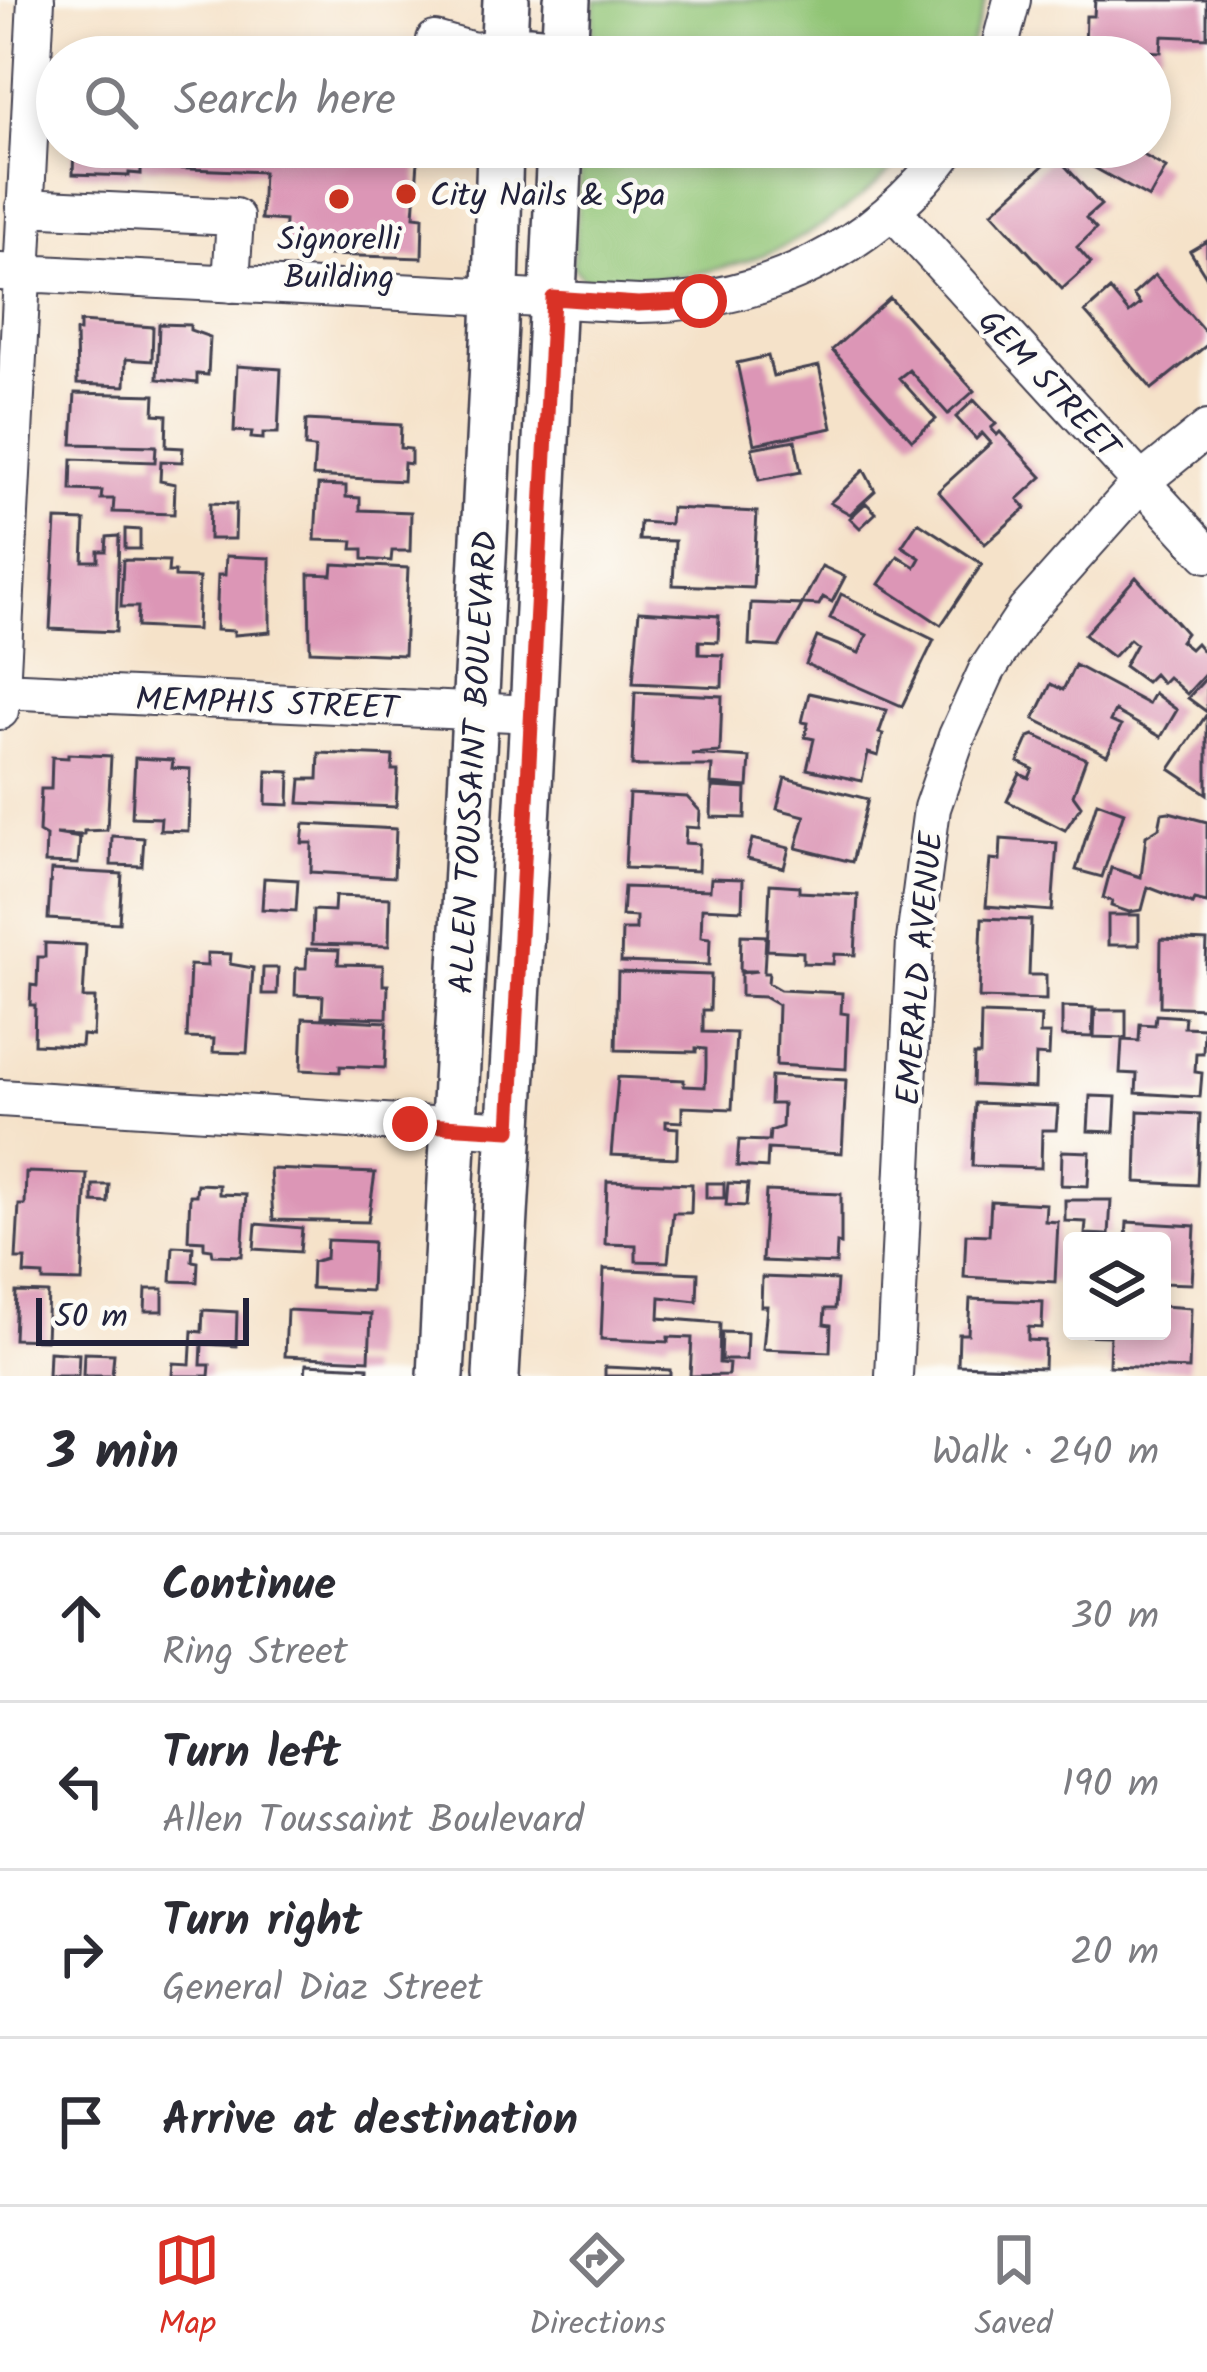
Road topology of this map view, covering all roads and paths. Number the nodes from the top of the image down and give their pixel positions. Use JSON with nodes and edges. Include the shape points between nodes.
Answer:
{"nodes":[{"id":1,"x":506,"y":0,"type":"edge"},
{"id":2,"x":567,"y":0,"type":"edge"},
{"id":3,"x":1012,"y":0,"type":"edge"},
{"id":4,"x":505,"y":36,"type":"edge"},
{"id":5,"x":565,"y":36,"type":"edge"},
{"id":6,"x":1003,"y":36,"type":"edge"},
{"id":7,"x":36,"y":101,"type":"edge"},
{"id":8,"x":499,"y":168,"type":"edge"},
{"id":9,"x":559,"y":168,"type":"edge"},
{"id":10,"x":931,"y":168,"type":"edge"},
{"id":11,"x":24,"y":207,"type":"junction"},
{"id":12,"x":892,"y":212,"type":"junction"},
{"id":13,"x":10,"y":273,"type":"edge"},
{"id":14,"x":231,"y":284,"type":"junction"},
{"id":15,"x":496,"y":296,"type":"junction"},
{"id":16,"x":553,"y":298,"type":"junction"},
{"id":17,"x":1207,"y":428,"type":"edge"},
{"id":18,"x":1141,"y":482,"type":"junction"},
{"id":19,"x":485,"y":511,"type":"junction"},
{"id":20,"x":543,"y":513,"type":"junction"},
{"id":21,"x":1207,"y":554,"type":"edge"},
{"id":22,"x":0,"y":690,"type":"edge"},
{"id":23,"x":0,"y":711,"type":"edge"},
{"id":24,"x":475,"y":711,"type":"junction"},
{"id":25,"x":533,"y":714,"type":"junction"},
{"id":26,"x":0,"y":1098,"type":"edge"},
{"id":27,"x":454,"y":1126,"type":"junction"},
{"id":28,"x":510,"y":1130,"type":"junction"},
{"id":29,"x":441,"y":1376,"type":"edge"},
{"id":30,"x":496,"y":1376,"type":"edge"},
{"id":31,"x":894,"y":1376,"type":"edge"}],
"edges":[{"from":1,"to":4,"type":"main road"},
{"from":2,"to":5,"type":"main road"},
{"from":3,"to":6,"type":"street"},
{"from":7,"to":11,"type":"street"},
{"from":8,"to":15,"type":"main road","name":"ALLEN TOUSSAINT BOULEVARD"},
{"from":9,"to":16,"type":"main road","name":"ALLEN TOUSSAINT BOULEVARD"},
{"from":10,"to":12,"type":"street"},
{"from":11,"to":13,"type":"street"},
{"from":11,"to":14,"type":"street","via":[[235,218]]},
{"from":12,"to":16,"type":"street","via":[[817,264],[730,296],[669,304]]},
{"from":12,"to":18,"type":"street","name":"GEM STREET"},
{"from":13,"to":14,"type":"street"},
{"from":13,"to":22,"type":"street"},
{"from":14,"to":15,"type":"street"},
{"from":15,"to":16,"type":"street"},
{"from":15,"to":19,"type":"main road","name":"ALLEN TOUSSAINT BOULEVARD"},
{"from":16,"to":20,"type":"main road","name":"ALLEN TOUSSAINT BOULEVARD"},
{"from":17,"to":18,"type":"street","name":"EMERALD AVENUE"},
{"from":18,"to":21,"type":"street","name":"GEM STREET"},
{"from":18,"to":31,"type":"street","name":"EMERALD AVENUE","via":[[1026,611],[987,670],[932,808],[912,978]]},
{"from":19,"to":20,"type":"main road"},
{"from":19,"to":24,"type":"main road","name":"ALLEN TOUSSAINT BOULEVARD"},
{"from":20,"to":25,"type":"main road","name":"ALLEN TOUSSAINT BOULEVARD"},
{"from":22,"to":23,"type":"street"},
{"from":22,"to":24,"type":"street","name":"MEMPHIS STREET"},
{"from":24,"to":25,"type":"street","name":"MEMPHIS STREET"},
{"from":24,"to":27,"type":"main road","name":"ALLEN TOUSSAINT BOULEVARD"},
{"from":25,"to":28,"type":"main road","name":"ALLEN TOUSSAINT BOULEVARD"},
{"from":26,"to":27,"type":"street"},
{"from":27,"to":28,"type":"street"},
{"from":27,"to":29,"type":"main road","name":"ALLEN TOUSSAINT BOULEVARD"},
{"from":28,"to":30,"type":"main road","name":"ALLEN TOUSSAINT BOULEVARD"}]}
